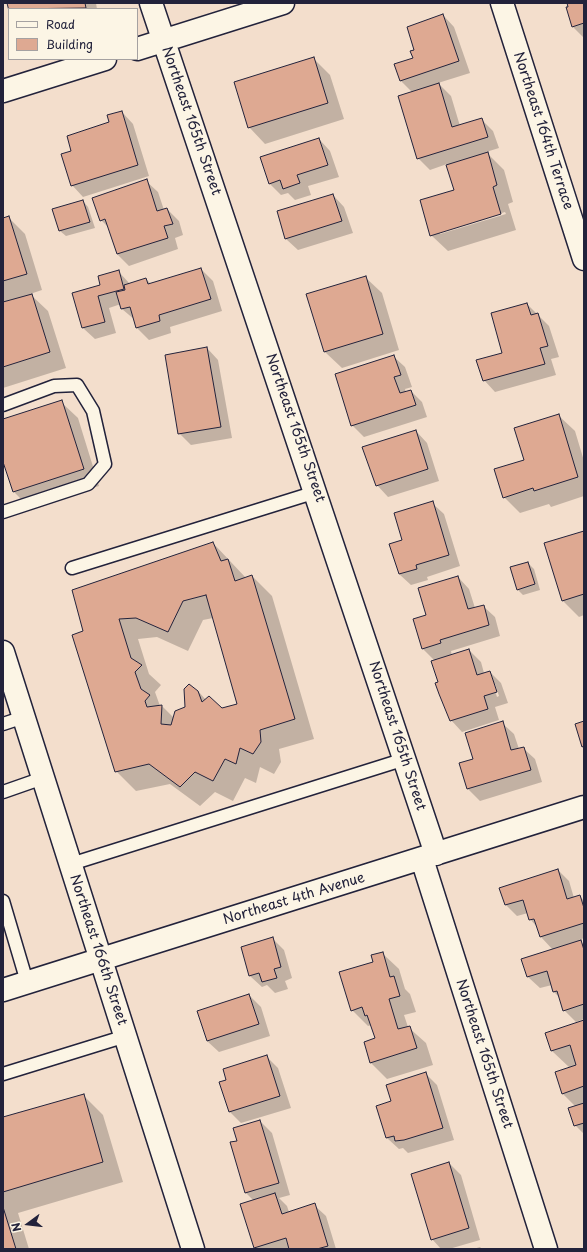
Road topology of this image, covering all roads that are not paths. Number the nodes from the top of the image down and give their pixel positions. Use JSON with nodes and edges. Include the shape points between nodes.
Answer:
{"nodes":[{"id":1,"x":151,"y":3,"type":"edge"},
{"id":2,"x":283,"y":3,"type":"edge"},
{"id":3,"x":502,"y":3,"type":"edge"},
{"id":4,"x":164,"y":40,"type":"junction"},
{"id":5,"x":138,"y":49,"type":"edge"},
{"id":6,"x":102,"y":60,"type":"edge"},
{"id":7,"x":3,"y":91,"type":"edge"},
{"id":8,"x":584,"y":259,"type":"edge"},
{"id":9,"x":3,"y":405,"type":"edge"},
{"id":10,"x":316,"y":492,"type":"junction"},
{"id":11,"x":3,"y":512,"type":"edge"},
{"id":12,"x":72,"y":568,"type":"dead end"},
{"id":13,"x":3,"y":652,"type":"edge"},
{"id":14,"x":24,"y":717,"type":"junction"},
{"id":15,"x":3,"y":724,"type":"edge"},
{"id":16,"x":405,"y":759,"type":"junction"},
{"id":17,"x":43,"y":778,"type":"junction"},
{"id":18,"x":3,"y":792,"type":"edge"},
{"id":19,"x":584,"y":808,"type":"edge"},
{"id":20,"x":429,"y":856,"type":"junction"},
{"id":21,"x":71,"y":864,"type":"junction"},
{"id":22,"x":3,"y":901,"type":"edge"},
{"id":23,"x":101,"y":958,"type":"junction"},
{"id":24,"x":27,"y":982,"type":"junction"},
{"id":25,"x":3,"y":990,"type":"edge"},
{"id":26,"x":126,"y":1036,"type":"junction"},
{"id":27,"x":3,"y":1074,"type":"edge"},
{"id":28,"x":193,"y":1249,"type":"edge"},
{"id":29,"x":546,"y":1249,"type":"edge"}],
"edges":[{"from":1,"to":4,"type":"street","name":"Northeast 165th Street"},
{"from":2,"to":4,"type":"street"},
{"from":3,"to":8,"type":"street","name":"Northeast 164th Terrace"},
{"from":4,"to":5,"type":"street"},
{"from":4,"to":10,"type":"street","name":"Northeast 165th Street"},
{"from":6,"to":7,"type":"street"},
{"from":9,"to":11,"type":"lane","via":[[54,386],[77,385],[93,411],[104,464],[88,484]]},
{"from":10,"to":12,"type":"lane"},
{"from":10,"to":16,"type":"street","name":"Northeast 165th Street"},
{"from":13,"to":14,"type":"street","name":"Northeast 166th Street"},
{"from":14,"to":15,"type":"lane"},
{"from":14,"to":17,"type":"street","name":"Northeast 166th Street"},
{"from":16,"to":20,"type":"street","name":"Northeast 165th Street"},
{"from":16,"to":21,"type":"lane"},
{"from":17,"to":18,"type":"lane"},
{"from":17,"to":21,"type":"street","name":"Northeast 166th Street"},
{"from":19,"to":20,"type":"street","name":"Northeast 4th Avenue"},
{"from":20,"to":23,"type":"street","name":"Northeast 4th Avenue"},
{"from":20,"to":29,"type":"street","name":"Northeast 165th Street"},
{"from":21,"to":23,"type":"street","name":"Northeast 166th Street"},
{"from":22,"to":24,"type":"lane"},
{"from":23,"to":24,"type":"street","name":"Northeast 4th Avenue"},
{"from":23,"to":26,"type":"street","name":"Northeast 166th Street"},
{"from":24,"to":25,"type":"street","name":"Northeast 4th Avenue"},
{"from":26,"to":27,"type":"lane"},
{"from":26,"to":28,"type":"street","name":"Northeast 166th Street"}]}
